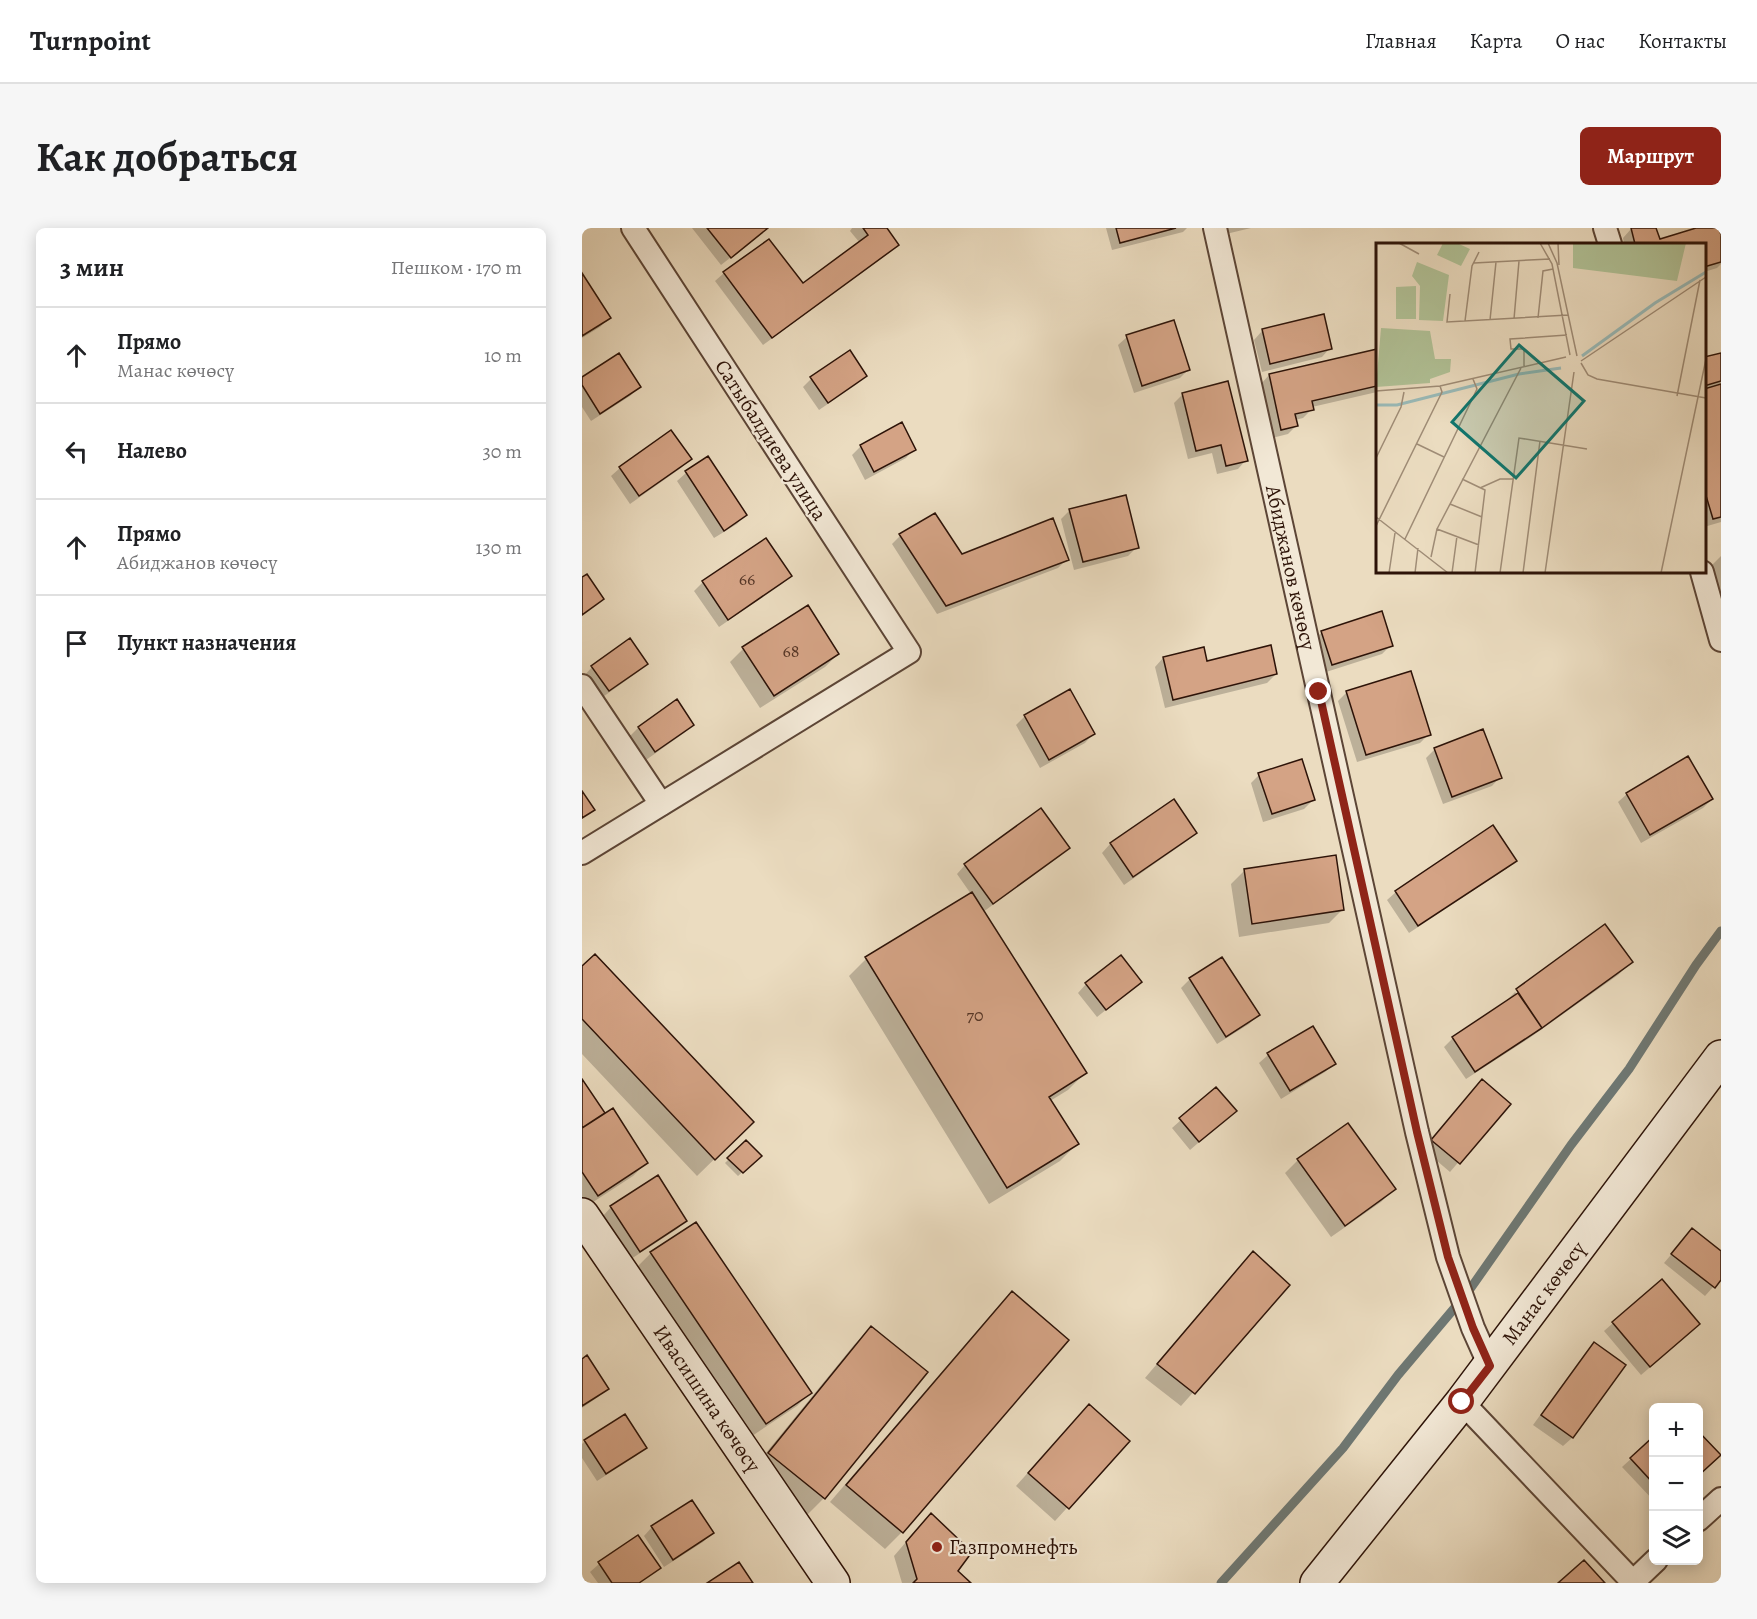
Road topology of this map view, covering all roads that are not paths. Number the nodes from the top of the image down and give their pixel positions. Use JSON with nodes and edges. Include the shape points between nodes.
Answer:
{"nodes":[{"id":1,"x":633,"y":228,"type":"edge"},
{"id":2,"x":1215,"y":228,"type":"edge"},
{"id":3,"x":1605,"y":228,"type":"edge"},
{"id":4,"x":1610,"y":243,"type":"edge"},
{"id":5,"x":1702,"y":573,"type":"edge"},
{"id":6,"x":1721,"y":640,"type":"edge"},
{"id":7,"x":582,"y":686,"type":"edge"},
{"id":8,"x":661,"y":804,"type":"junction"},
{"id":9,"x":582,"y":853,"type":"edge"},
{"id":10,"x":1721,"y":1057,"type":"edge"},
{"id":11,"x":582,"y":1215,"type":"edge"},
{"id":12,"x":1490,"y":1366,"type":"junction"},
{"id":13,"x":1462,"y":1402,"type":"junction"},
{"id":14,"x":1721,"y":1499,"type":"edge"},
{"id":15,"x":1703,"y":1515,"type":"edge"},
{"id":16,"x":1651,"y":1565,"type":"edge"},
{"id":17,"x":833,"y":1583,"type":"edge"},
{"id":18,"x":1317,"y":1583,"type":"edge"}],
"edges":[{"from":1,"to":8,"type":"street","name":"Сатыбалдиева улица","via":[[909,652]]},
{"from":2,"to":12,"type":"street","name":"Абиджанов көчөсү","via":[[1417,1132],[1448,1257]]},
{"from":3,"to":4,"type":"street"},
{"from":5,"to":6,"type":"street"},
{"from":7,"to":8,"type":"street"},
{"from":8,"to":9,"type":"street"},
{"from":10,"to":12,"type":"main road","name":"Манас көчөсү"},
{"from":11,"to":17,"type":"main road","name":"Ивасишина көчөсү"},
{"from":12,"to":13,"type":"main road","name":"Манас көчөсү"},
{"from":13,"to":16,"type":"street","via":[[1633,1582]]},
{"from":13,"to":18,"type":"main road","name":"Манас көчөсү"},
{"from":14,"to":15,"type":"street"}]}
